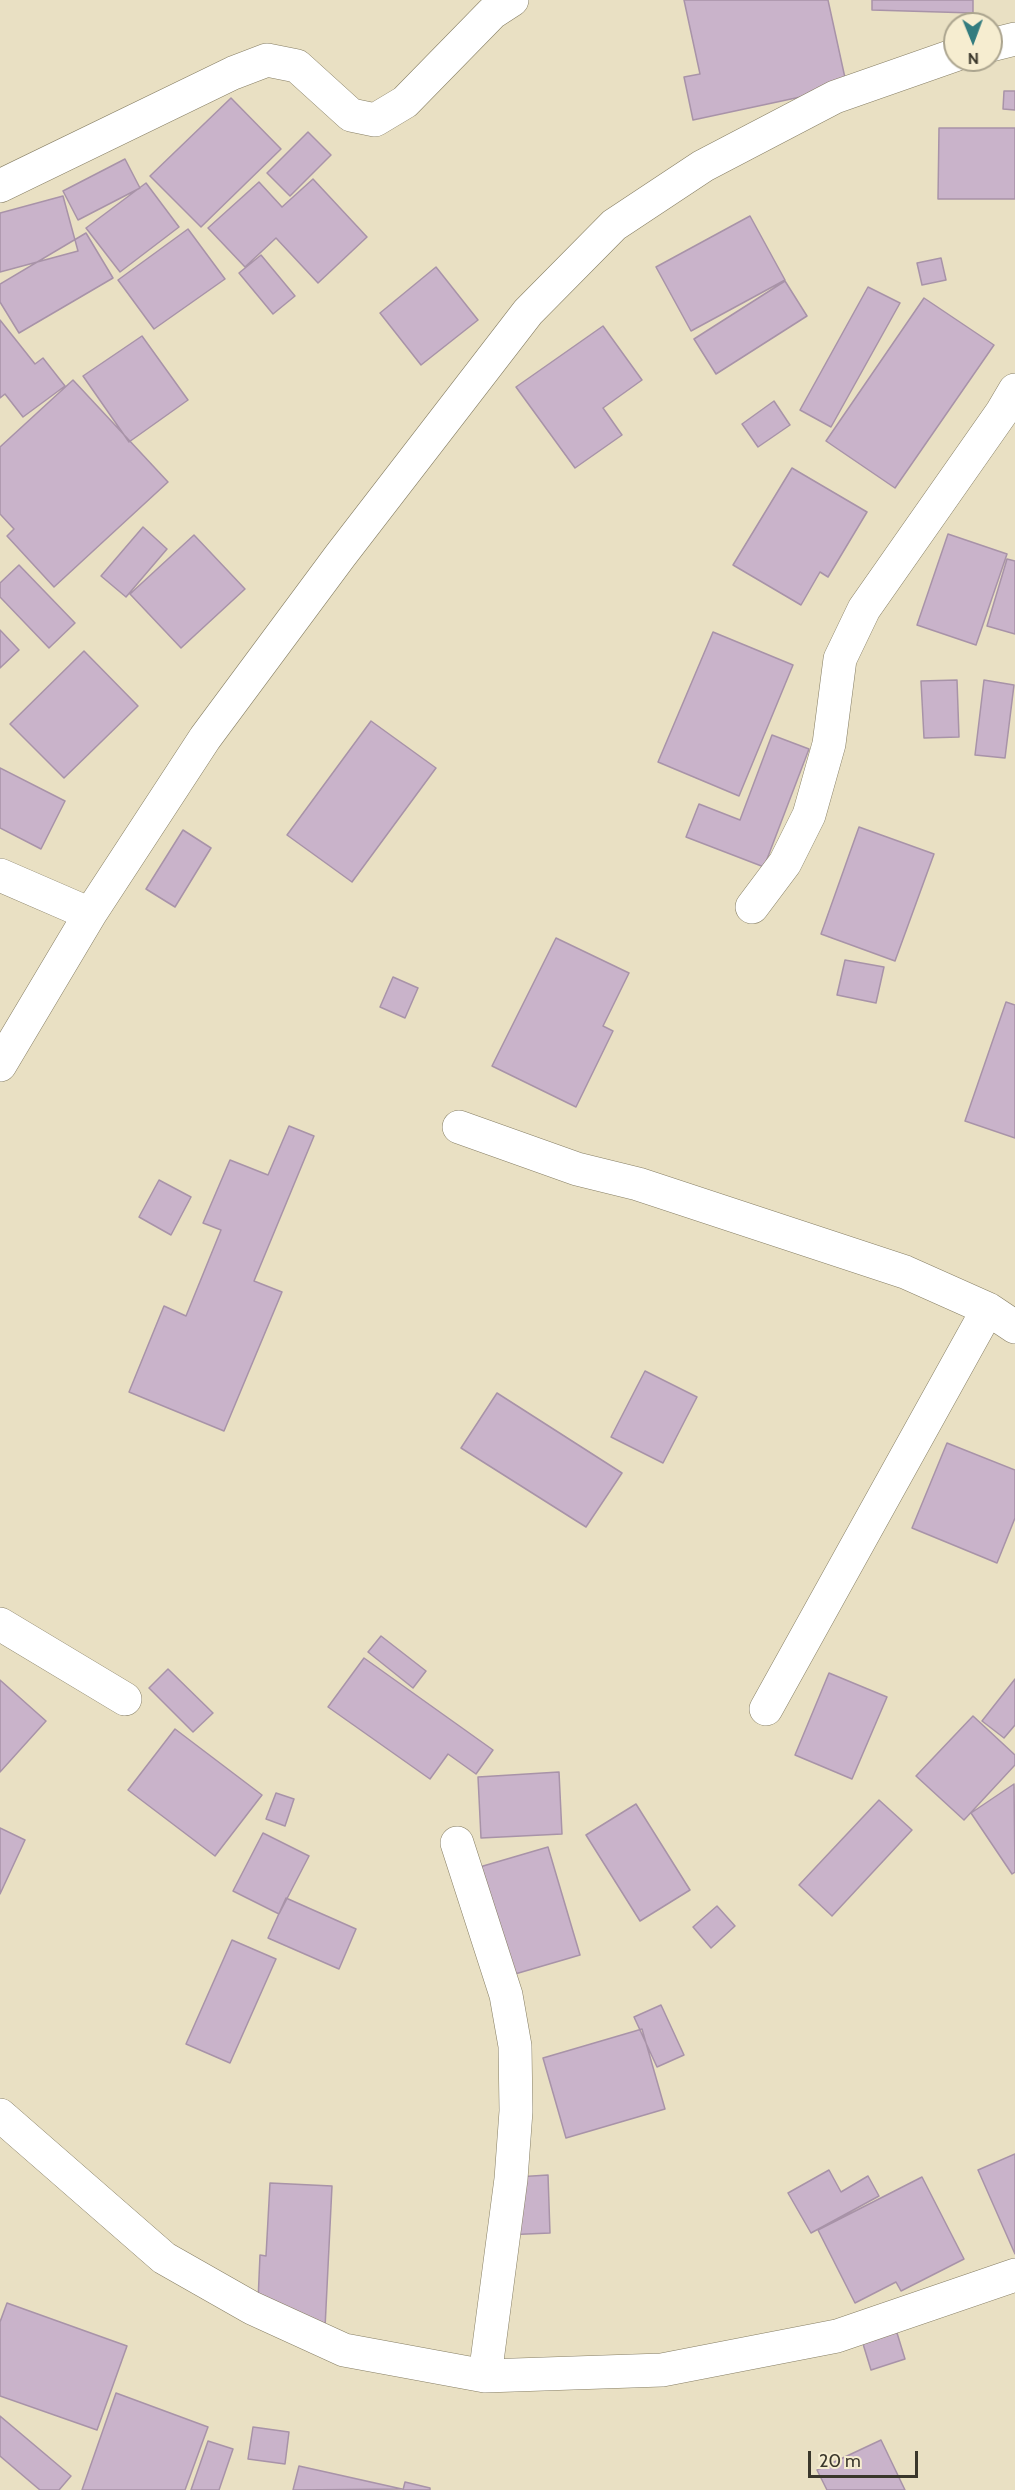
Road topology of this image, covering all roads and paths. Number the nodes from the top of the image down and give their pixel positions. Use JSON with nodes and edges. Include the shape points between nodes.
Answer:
{"nodes":[{"id":1,"x":512,"y":0,"type":"edge"},
{"id":2,"x":943,"y":59,"type":"edge"},
{"id":3,"x":0,"y":186,"type":"edge"},
{"id":4,"x":1015,"y":390,"type":"edge"},
{"id":5,"x":0,"y":875,"type":"edge"},
{"id":6,"x":752,"y":906,"type":"dead end"},
{"id":7,"x":90,"y":914,"type":"junction"},
{"id":8,"x":0,"y":1065,"type":"edge"},
{"id":9,"x":459,"y":1127,"type":"dead end"},
{"id":10,"x":988,"y":1309,"type":"junction"},
{"id":11,"x":1015,"y":1327,"type":"edge"},
{"id":12,"x":0,"y":1624,"type":"edge"},
{"id":13,"x":125,"y":1699,"type":"dead end"},
{"id":14,"x":766,"y":1709,"type":"dead end"},
{"id":15,"x":457,"y":1843,"type":"dead end"},
{"id":16,"x":0,"y":2115,"type":"edge"},
{"id":17,"x":1015,"y":2275,"type":"edge"},
{"id":18,"x":485,"y":2376,"type":"junction"}],
"edges":[{"from":1,"to":3,"type":"street","via":[[492,13],[405,102],[375,120],[351,115],[297,66],[267,60]]},
{"from":2,"to":7,"type":"street","via":[[835,97],[703,166],[614,225],[528,312],[340,556],[205,738]]},
{"from":4,"to":6,"type":"street","via":[[864,609],[840,659],[829,744],[809,815],[785,863]]},
{"from":5,"to":7,"type":"street"},
{"from":7,"to":8,"type":"street"},
{"from":9,"to":10,"type":"street","via":[[577,1169],[638,1184],[905,1272]]},
{"from":10,"to":11,"type":"street"},
{"from":10,"to":14,"type":"street"},
{"from":12,"to":13,"type":"street"},
{"from":15,"to":18,"type":"street","via":[[506,1995],[515,2046],[511,2179]]},
{"from":16,"to":18,"type":"street","via":[[164,2258],[252,2308],[344,2350]]},
{"from":17,"to":18,"type":"street","via":[[837,2336],[662,2370]]}]}
